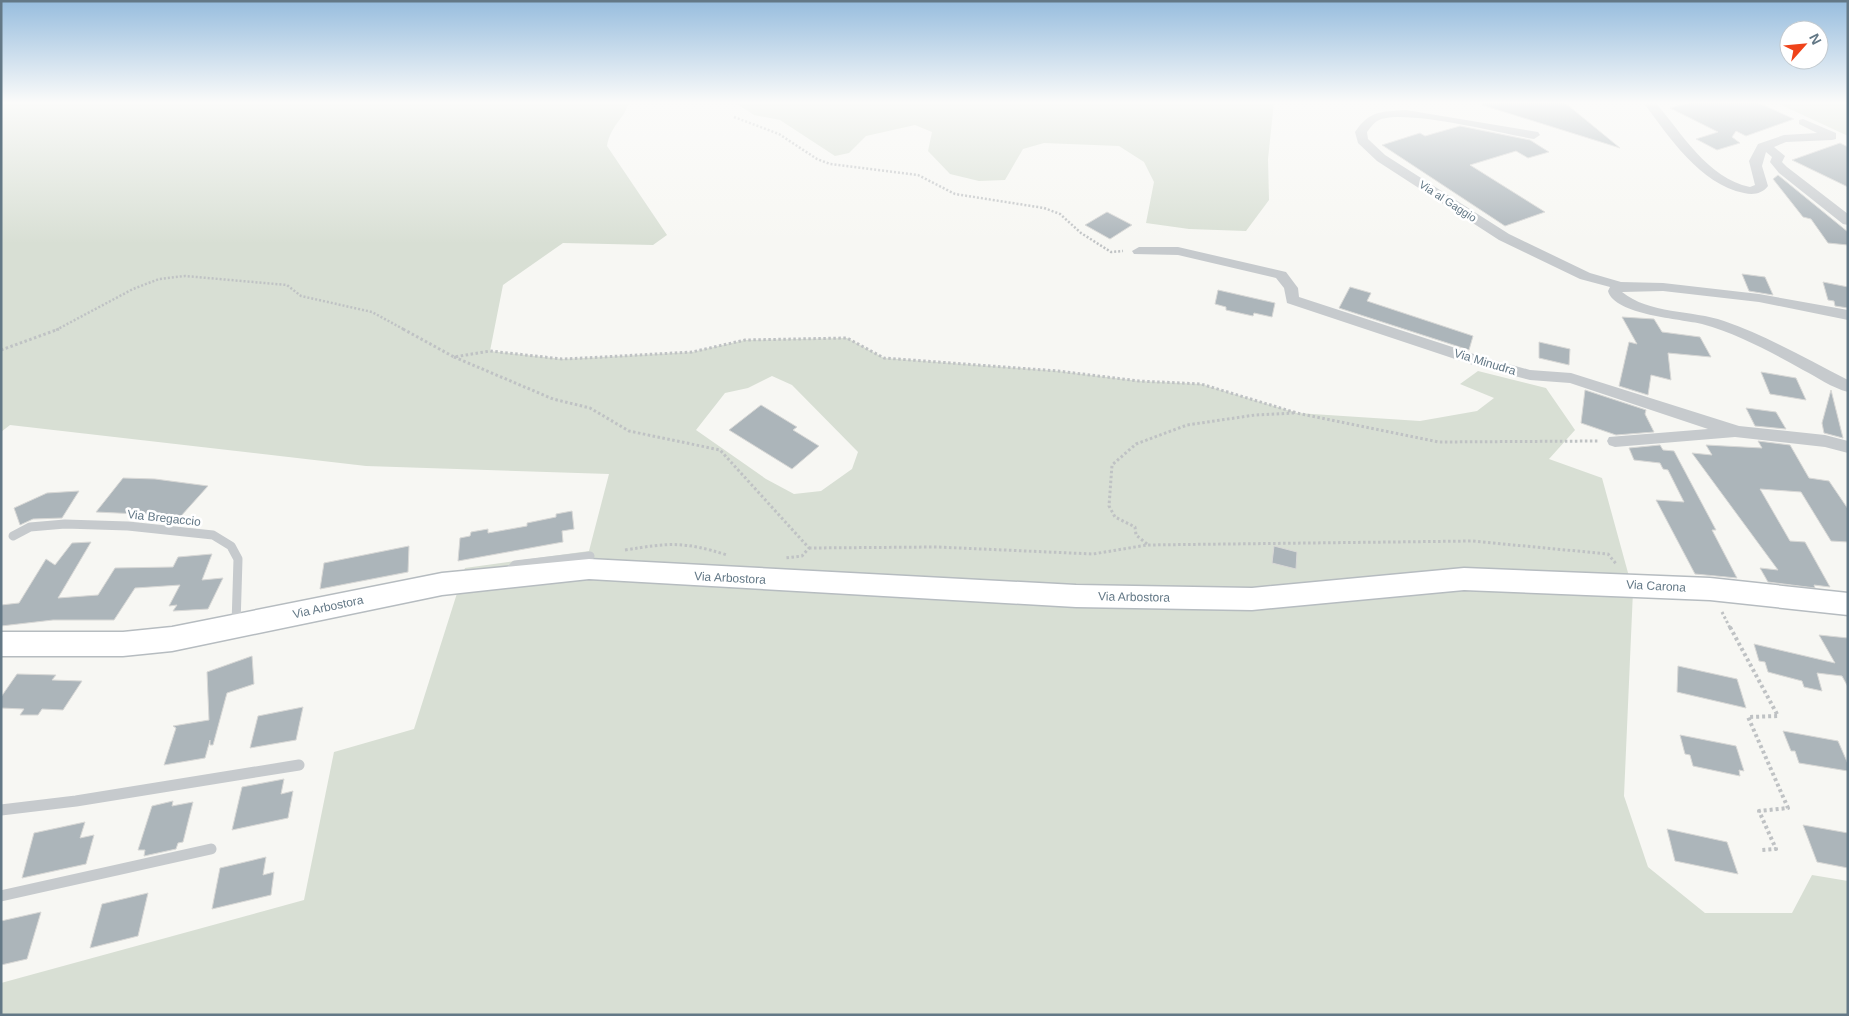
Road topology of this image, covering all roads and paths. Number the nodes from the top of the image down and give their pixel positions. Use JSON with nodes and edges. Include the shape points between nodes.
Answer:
{"nodes":[{"id":1,"x":802,"y":149,"type":"edge"},
{"id":2,"x":1372,"y":149,"type":"edge"},
{"id":3,"x":1691,"y":149,"type":"edge"},
{"id":4,"x":1760,"y":149,"type":"edge"},
{"id":5,"x":1768,"y":149,"type":"edge"},
{"id":6,"x":1848,"y":221,"type":"edge"},
{"id":7,"x":1139,"y":251,"type":"joint"},
{"id":8,"x":1621,"y":286,"type":"junction"},
{"id":9,"x":1848,"y":315,"type":"edge"},
{"id":10,"x":1,"y":350,"type":"edge"},
{"id":11,"x":454,"y":357,"type":"junction"},
{"id":12,"x":1848,"y":387,"type":"edge"},
{"id":13,"x":1297,"y":413,"type":"junction"},
{"id":14,"x":1739,"y":432,"type":"junction"},
{"id":15,"x":1615,"y":440,"type":"joint"},
{"id":16,"x":1848,"y":447,"type":"edge"},
{"id":17,"x":13,"y":536,"type":"dead end"},
{"id":18,"x":1147,"y":545,"type":"junction"},
{"id":19,"x":809,"y":548,"type":"junction"},
{"id":20,"x":730,"y":555,"type":"dead end"},
{"id":21,"x":590,"y":556,"type":"joint"},
{"id":22,"x":782,"y":558,"type":"dead end"},
{"id":23,"x":506,"y":576,"type":"junction"},
{"id":24,"x":1464,"y":579,"type":"joint"},
{"id":25,"x":1632,"y":585,"type":"junction"},
{"id":26,"x":1710,"y":589,"type":"junction"},
{"id":27,"x":1848,"y":604,"type":"edge"},
{"id":28,"x":236,"y":626,"type":"junction"},
{"id":29,"x":1,"y":644,"type":"edge"},
{"id":30,"x":299,"y":765,"type":"dead end"},
{"id":31,"x":1,"y":810,"type":"edge"},
{"id":32,"x":211,"y":849,"type":"dead end"},
{"id":33,"x":1762,"y":850,"type":"dead end"},
{"id":34,"x":1,"y":896,"type":"edge"}],
"edges":[{"from":1,"to":7,"type":"path","via":[[830,164],[918,175],[955,194],[1044,208],[1060,214],[1110,252]]},
{"from":2,"to":8,"type":"street","name":"Via al Gaggio","via":[[1520,246],[1585,276]]},
{"from":3,"to":4,"type":"street","via":[[1712,174],[1736,188],[1752,190],[1762,186],[1754,168],[1755,156]]},
{"from":5,"to":6,"type":"street","via":[[1779,156],[1776,162],[1783,170]]},
{"from":7,"to":14,"type":"street","name":"Via Minudra","via":[[1178,251],[1281,276],[1291,288],[1292,300],[1478,361],[1530,375],[1571,378]]},
{"from":8,"to":9,"type":"street","name":"Via al Gaggio","via":[[1731,294]]},
{"from":8,"to":12,"type":"street","via":[[1616,294],[1633,305],[1736,331]]},
{"from":10,"to":11,"type":"path","via":[[59,329],[133,289],[159,279],[185,276],[287,285],[301,296],[372,312]]},
{"from":11,"to":13,"type":"path","via":[[490,351],[562,359],[585,358],[692,352],[745,340],[847,338],[884,358],[1202,384]]},
{"from":11,"to":19,"type":"path","via":[[553,399],[590,408],[629,432],[720,450]]},
{"from":13,"to":15,"type":"path","via":[[1439,442]]},
{"from":13,"to":18,"type":"path","via":[[1255,414],[1187,425],[1136,444],[1112,465],[1109,506],[1115,518],[1136,526],[1136,535]]},
{"from":14,"to":15,"type":"street"},
{"from":14,"to":16,"type":"street","name":"Via Minudra","via":[[1826,441]]},
{"from":17,"to":28,"type":"lane","name":"Via Bregaccio","via":[[30,527],[65,524],[128,526],[213,535],[231,546],[238,559]]},
{"from":18,"to":19,"type":"path","via":[[1093,554],[937,547]]},
{"from":18,"to":25,"type":"path","via":[[1472,541],[1608,554]]},
{"from":19,"to":22,"type":"path","via":[[802,556]]},
{"from":20,"to":21,"type":"path","via":[[696,545],[669,543]]},
{"from":21,"to":23,"type":"lane","via":[[515,566]]},
{"from":23,"to":24,"type":"street","name":"Via Arbostora","via":[[589,569],[1076,596],[1252,599]]},
{"from":23,"to":28,"type":"street","name":"Via Arbostora","via":[[442,584]]},
{"from":24,"to":25,"type":"street","name":"Via Carona"},
{"from":25,"to":26,"type":"street","name":"Via Carona"},
{"from":26,"to":27,"type":"street","name":"Via Carona"},
{"from":26,"to":33,"type":"path","via":[[1778,716],[1748,718],[1788,808],[1759,811],[1776,849]]},
{"from":28,"to":29,"type":"street","name":"Via Arbostora","via":[[172,639],[123,644]]},
{"from":30,"to":31,"type":"lane","via":[[72,802]]},
{"from":32,"to":34,"type":"lane"}]}
